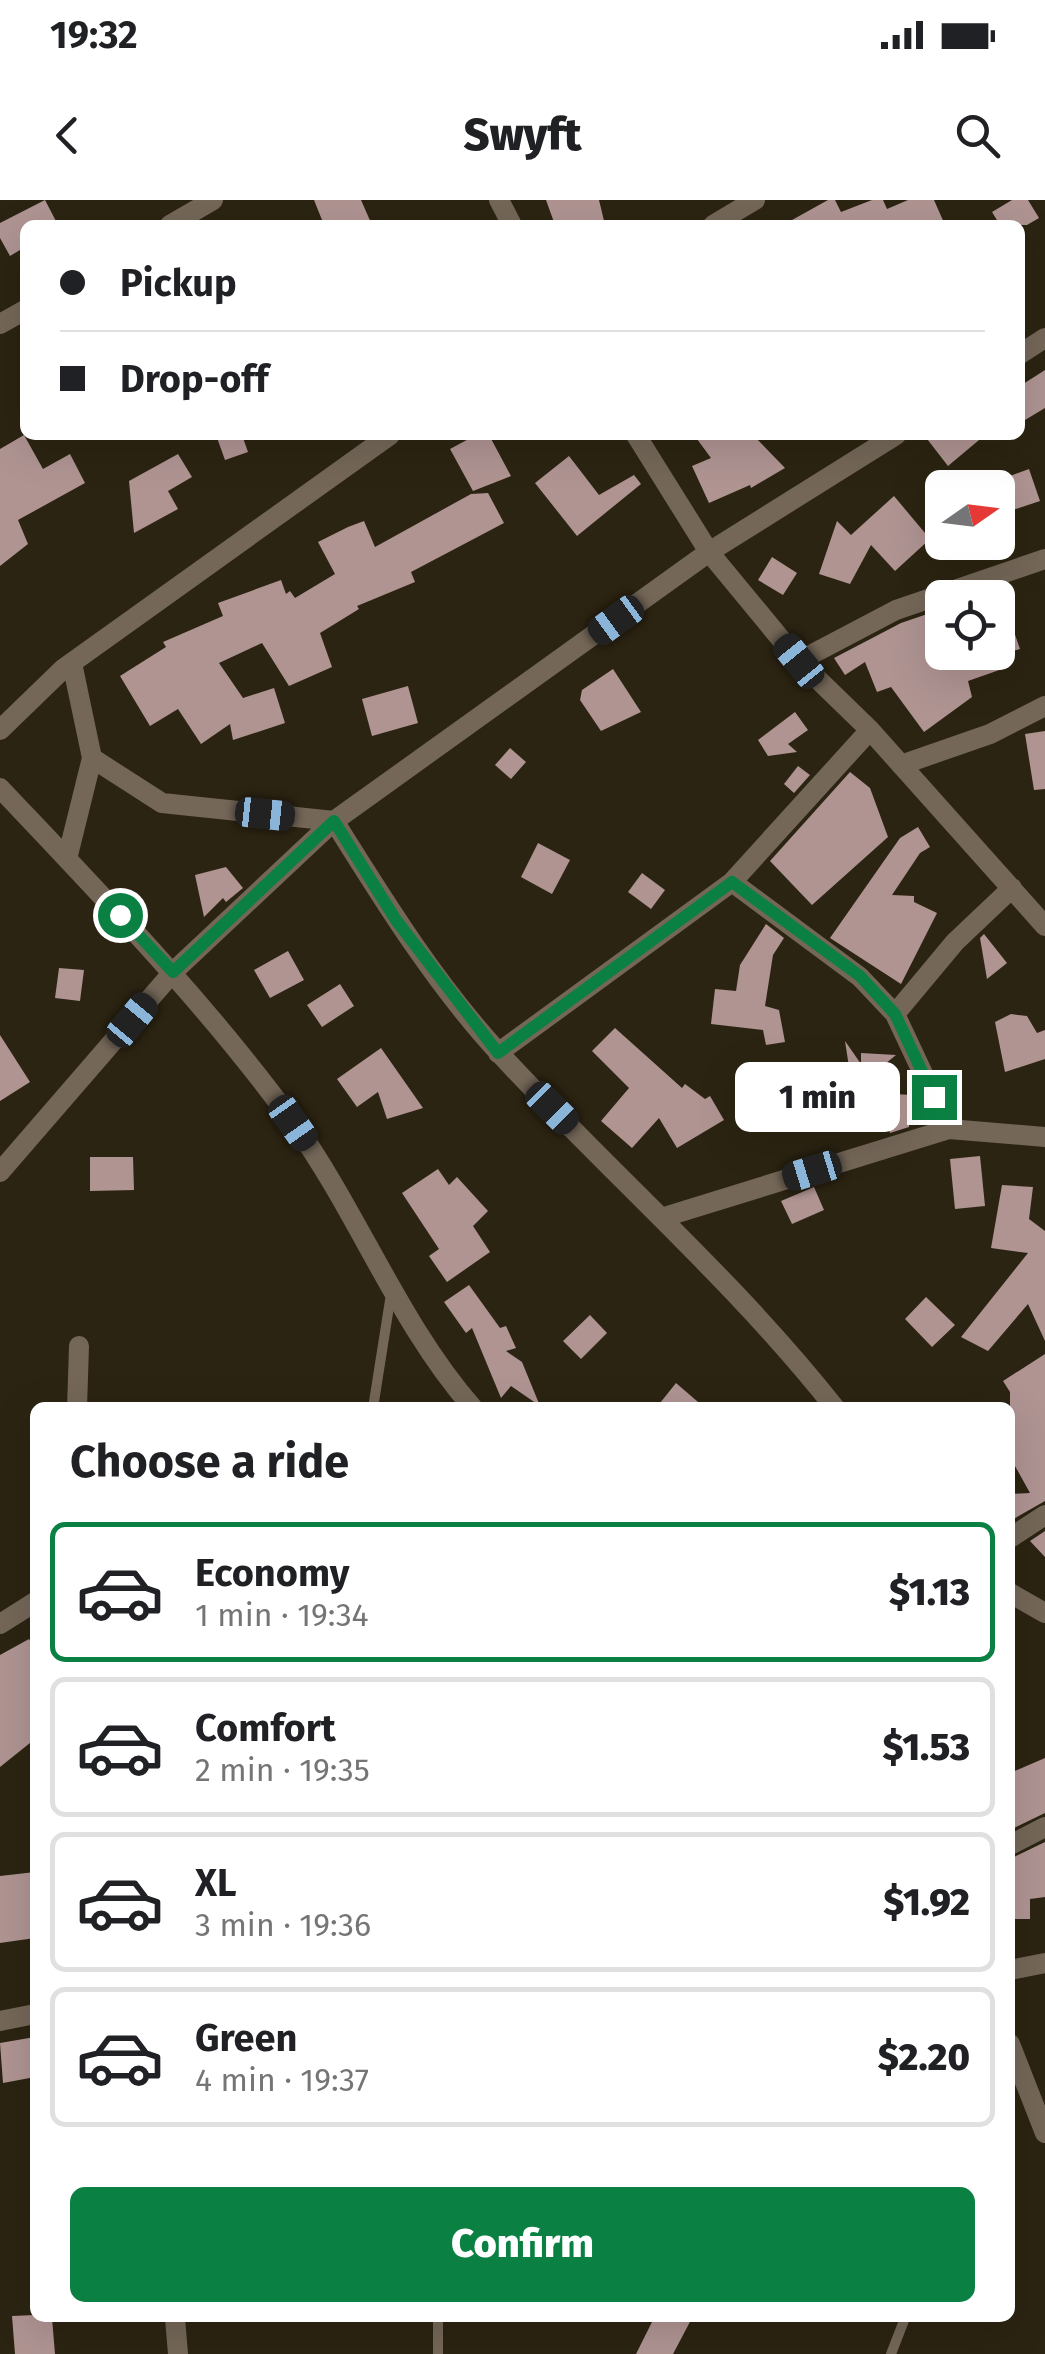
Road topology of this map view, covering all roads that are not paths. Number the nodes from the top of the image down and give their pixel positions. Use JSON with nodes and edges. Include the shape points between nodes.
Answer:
{"nodes":[{"id":1,"x":213,"y":200,"type":"edge"},
{"id":2,"x":755,"y":200,"type":"edge"},
{"id":3,"x":179,"y":220,"type":"edge"},
{"id":4,"x":721,"y":220,"type":"edge"},
{"id":5,"x":383,"y":440,"type":"edge"},
{"id":6,"x":639,"y":440,"type":"edge"},
{"id":7,"x":888,"y":440,"type":"edge"},
{"id":8,"x":710,"y":552,"type":"junction"},
{"id":9,"x":1045,"y":559,"type":"edge"},
{"id":10,"x":799,"y":661,"type":"junction"},
{"id":11,"x":72,"y":663,"type":"junction"},
{"id":12,"x":1045,"y":706,"type":"edge"},
{"id":13,"x":0,"y":730,"type":"edge"},
{"id":14,"x":870,"y":730,"type":"junction"},
{"id":15,"x":92,"y":758,"type":"junction"},
{"id":16,"x":901,"y":764,"type":"junction"},
{"id":17,"x":0,"y":788,"type":"edge"},
{"id":18,"x":334,"y":821,"type":"junction"},
{"id":19,"x":67,"y":859,"type":"junction"},
{"id":20,"x":732,"y":882,"type":"junction"},
{"id":21,"x":1012,"y":888,"type":"junction"},
{"id":22,"x":1045,"y":926,"type":"edge"},
{"id":23,"x":173,"y":972,"type":"junction"},
{"id":24,"x":895,"y":1014,"type":"junction"},
{"id":25,"x":498,"y":1053,"type":"junction"},
{"id":26,"x":949,"y":1130,"type":"junction"},
{"id":27,"x":1045,"y":1137,"type":"edge"},
{"id":28,"x":0,"y":1172,"type":"edge"},
{"id":29,"x":660,"y":1218,"type":"junction"},
{"id":30,"x":393,"y":1284,"type":"junction"},
{"id":31,"x":79,"y":1346,"type":"dead end"},
{"id":32,"x":77,"y":1402,"type":"edge"},
{"id":33,"x":374,"y":1402,"type":"edge"},
{"id":34,"x":470,"y":1402,"type":"edge"},
{"id":35,"x":829,"y":1402,"type":"edge"},
{"id":36,"x":1045,"y":1515,"type":"edge"},
{"id":37,"x":1015,"y":1535,"type":"edge"},
{"id":38,"x":1015,"y":1596,"type":"edge"},
{"id":39,"x":30,"y":1605,"type":"edge"},
{"id":40,"x":1045,"y":1613,"type":"edge"},
{"id":41,"x":0,"y":1624,"type":"edge"},
{"id":42,"x":1045,"y":1826,"type":"edge"},
{"id":43,"x":1015,"y":1842,"type":"edge"},
{"id":44,"x":1045,"y":1964,"type":"edge"},
{"id":45,"x":1015,"y":1969,"type":"edge"},
{"id":46,"x":30,"y":2015,"type":"edge"},
{"id":47,"x":0,"y":2021,"type":"edge"},
{"id":48,"x":1015,"y":2057,"type":"edge"},
{"id":49,"x":1045,"y":2133,"type":"edge"},
{"id":50,"x":175,"y":2322,"type":"edge"},
{"id":51,"x":438,"y":2322,"type":"edge"},
{"id":52,"x":903,"y":2322,"type":"edge"},
{"id":53,"x":178,"y":2354,"type":"edge"},
{"id":54,"x":438,"y":2354,"type":"edge"},
{"id":55,"x":891,"y":2354,"type":"edge"}],
"edges":[{"from":1,"to":3,"type":"street"},
{"from":2,"to":4,"type":"street"},
{"from":5,"to":11,"type":"street"},
{"from":6,"to":8,"type":"street"},
{"from":7,"to":8,"type":"street"},
{"from":8,"to":10,"type":"street"},
{"from":8,"to":18,"type":"street"},
{"from":9,"to":10,"type":"street","via":[[896,610]]},
{"from":10,"to":14,"type":"street"},
{"from":11,"to":13,"type":"street"},
{"from":11,"to":15,"type":"street"},
{"from":12,"to":16,"type":"street","via":[[990,734]]},
{"from":14,"to":16,"type":"street"},
{"from":14,"to":20,"type":"street"},
{"from":15,"to":18,"type":"street","via":[[162,803]]},
{"from":15,"to":19,"type":"street"},
{"from":16,"to":21,"type":"street"},
{"from":17,"to":19,"type":"street"},
{"from":18,"to":23,"type":"street"},
{"from":18,"to":25,"type":"street","via":[[396,920]]},
{"from":19,"to":23,"type":"street"},
{"from":20,"to":24,"type":"street","via":[[860,976]]},
{"from":20,"to":25,"type":"street"},
{"from":21,"to":22,"type":"street"},
{"from":21,"to":24,"type":"street"},
{"from":23,"to":28,"type":"street"},
{"from":23,"to":30,"type":"street","via":[[293,1123]]},
{"from":24,"to":26,"type":"street"},
{"from":25,"to":29,"type":"street"},
{"from":26,"to":27,"type":"street"},
{"from":26,"to":29,"type":"street"},
{"from":29,"to":35,"type":"street"},
{"from":30,"to":33,"type":"lane"},
{"from":30,"to":34,"type":"street"},
{"from":31,"to":32,"type":"street"},
{"from":36,"to":37,"type":"street"},
{"from":38,"to":40,"type":"street"},
{"from":39,"to":41,"type":"street"},
{"from":42,"to":43,"type":"street"},
{"from":44,"to":45,"type":"street"},
{"from":46,"to":47,"type":"street"},
{"from":48,"to":49,"type":"street"},
{"from":50,"to":53,"type":"street"},
{"from":51,"to":54,"type":"lane"},
{"from":52,"to":55,"type":"lane"}]}
